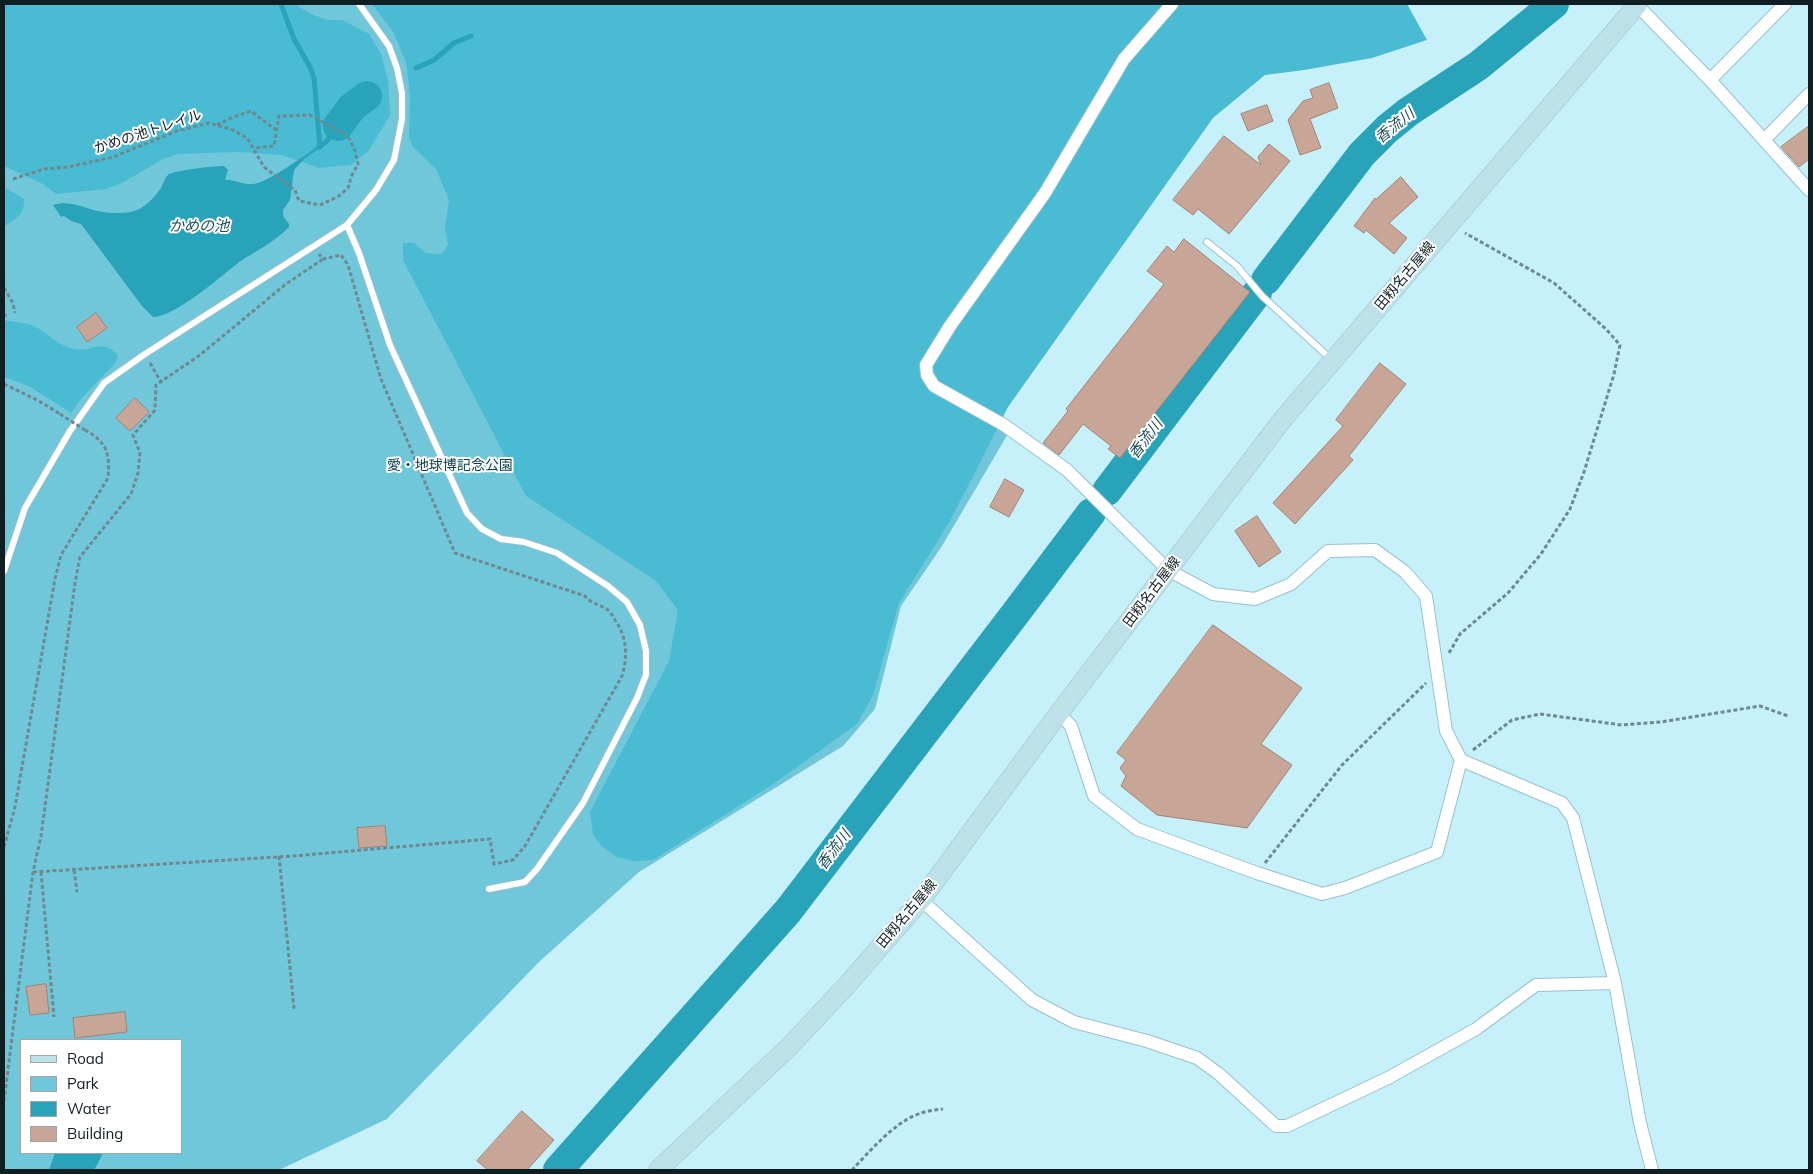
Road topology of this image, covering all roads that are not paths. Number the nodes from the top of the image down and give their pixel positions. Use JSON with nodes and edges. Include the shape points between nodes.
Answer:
{"nodes":[{"id":1,"x":359,"y":4,"type":"edge"},
{"id":2,"x":1172,"y":4,"type":"edge"},
{"id":3,"x":1637,"y":4,"type":"edge"},
{"id":4,"x":1785,"y":4,"type":"edge"},
{"id":5,"x":1710,"y":80,"type":"junction"},
{"id":6,"x":1809,"y":94,"type":"edge"},
{"id":7,"x":1764,"y":140,"type":"junction"},
{"id":8,"x":1809,"y":190,"type":"edge"},
{"id":9,"x":347,"y":225,"type":"junction"},
{"id":10,"x":1207,"y":242,"type":"dead end"},
{"id":11,"x":1332,"y":361,"type":"junction"},
{"id":12,"x":1168,"y":570,"type":"junction"},
{"id":13,"x":4,"y":571,"type":"edge"},
{"id":14,"x":1060,"y":713,"type":"junction"},
{"id":15,"x":1461,"y":760,"type":"junction"},
{"id":16,"x":489,"y":889,"type":"dead end"},
{"id":17,"x":922,"y":900,"type":"junction"},
{"id":18,"x":1615,"y":983,"type":"junction"},
{"id":19,"x":663,"y":1169,"type":"edge"},
{"id":20,"x":1652,"y":1170,"type":"edge"}],
"edges":[{"from":1,"to":9,"type":"lane","via":[[389,46],[402,93],[402,119],[394,160],[376,190]]},
{"from":2,"to":12,"type":"street","via":[[1124,59],[1045,193],[926,364],[927,375],[934,386],[1004,425],[1067,470]]},
{"from":3,"to":5,"type":"street"},
{"from":3,"to":11,"type":"main road","name":"田籾名古屋線"},
{"from":4,"to":5,"type":"street"},
{"from":5,"to":7,"type":"street"},
{"from":6,"to":7,"type":"street"},
{"from":7,"to":8,"type":"street"},
{"from":9,"to":13,"type":"lane","via":[[104,383],[70,431],[25,508]]},
{"from":9,"to":16,"type":"lane","via":[[390,345],[467,513],[482,529],[501,538],[557,552],[608,586],[627,602],[640,625],[646,652],[646,675],[637,698],[583,803],[537,870],[525,882]]},
{"from":10,"to":11,"type":"lane","via":[[1237,266],[1262,296]]},
{"from":11,"to":12,"type":"main road","name":"田籾名古屋線","via":[[1283,419]]},
{"from":12,"to":14,"type":"main road","name":"田籾名古屋線"},
{"from":12,"to":15,"type":"street","via":[[1213,594],[1255,599],[1291,584],[1328,551],[1375,550],[1405,572],[1426,596],[1446,731]]},
{"from":14,"to":15,"type":"street","via":[[1071,726],[1094,796],[1137,829],[1322,894],[1437,852]]},
{"from":14,"to":17,"type":"main road","name":"田籾名古屋線"},
{"from":15,"to":18,"type":"street","via":[[1562,803],[1573,818]]},
{"from":17,"to":18,"type":"street","via":[[1032,1000],[1074,1022],[1197,1058],[1220,1074],[1276,1126],[1287,1126],[1388,1078],[1476,1030],[1536,985]]},
{"from":17,"to":19,"type":"main road","name":"田籾名古屋線","via":[[789,1047]]},
{"from":18,"to":20,"type":"street","via":[[1640,1123]]}]}
